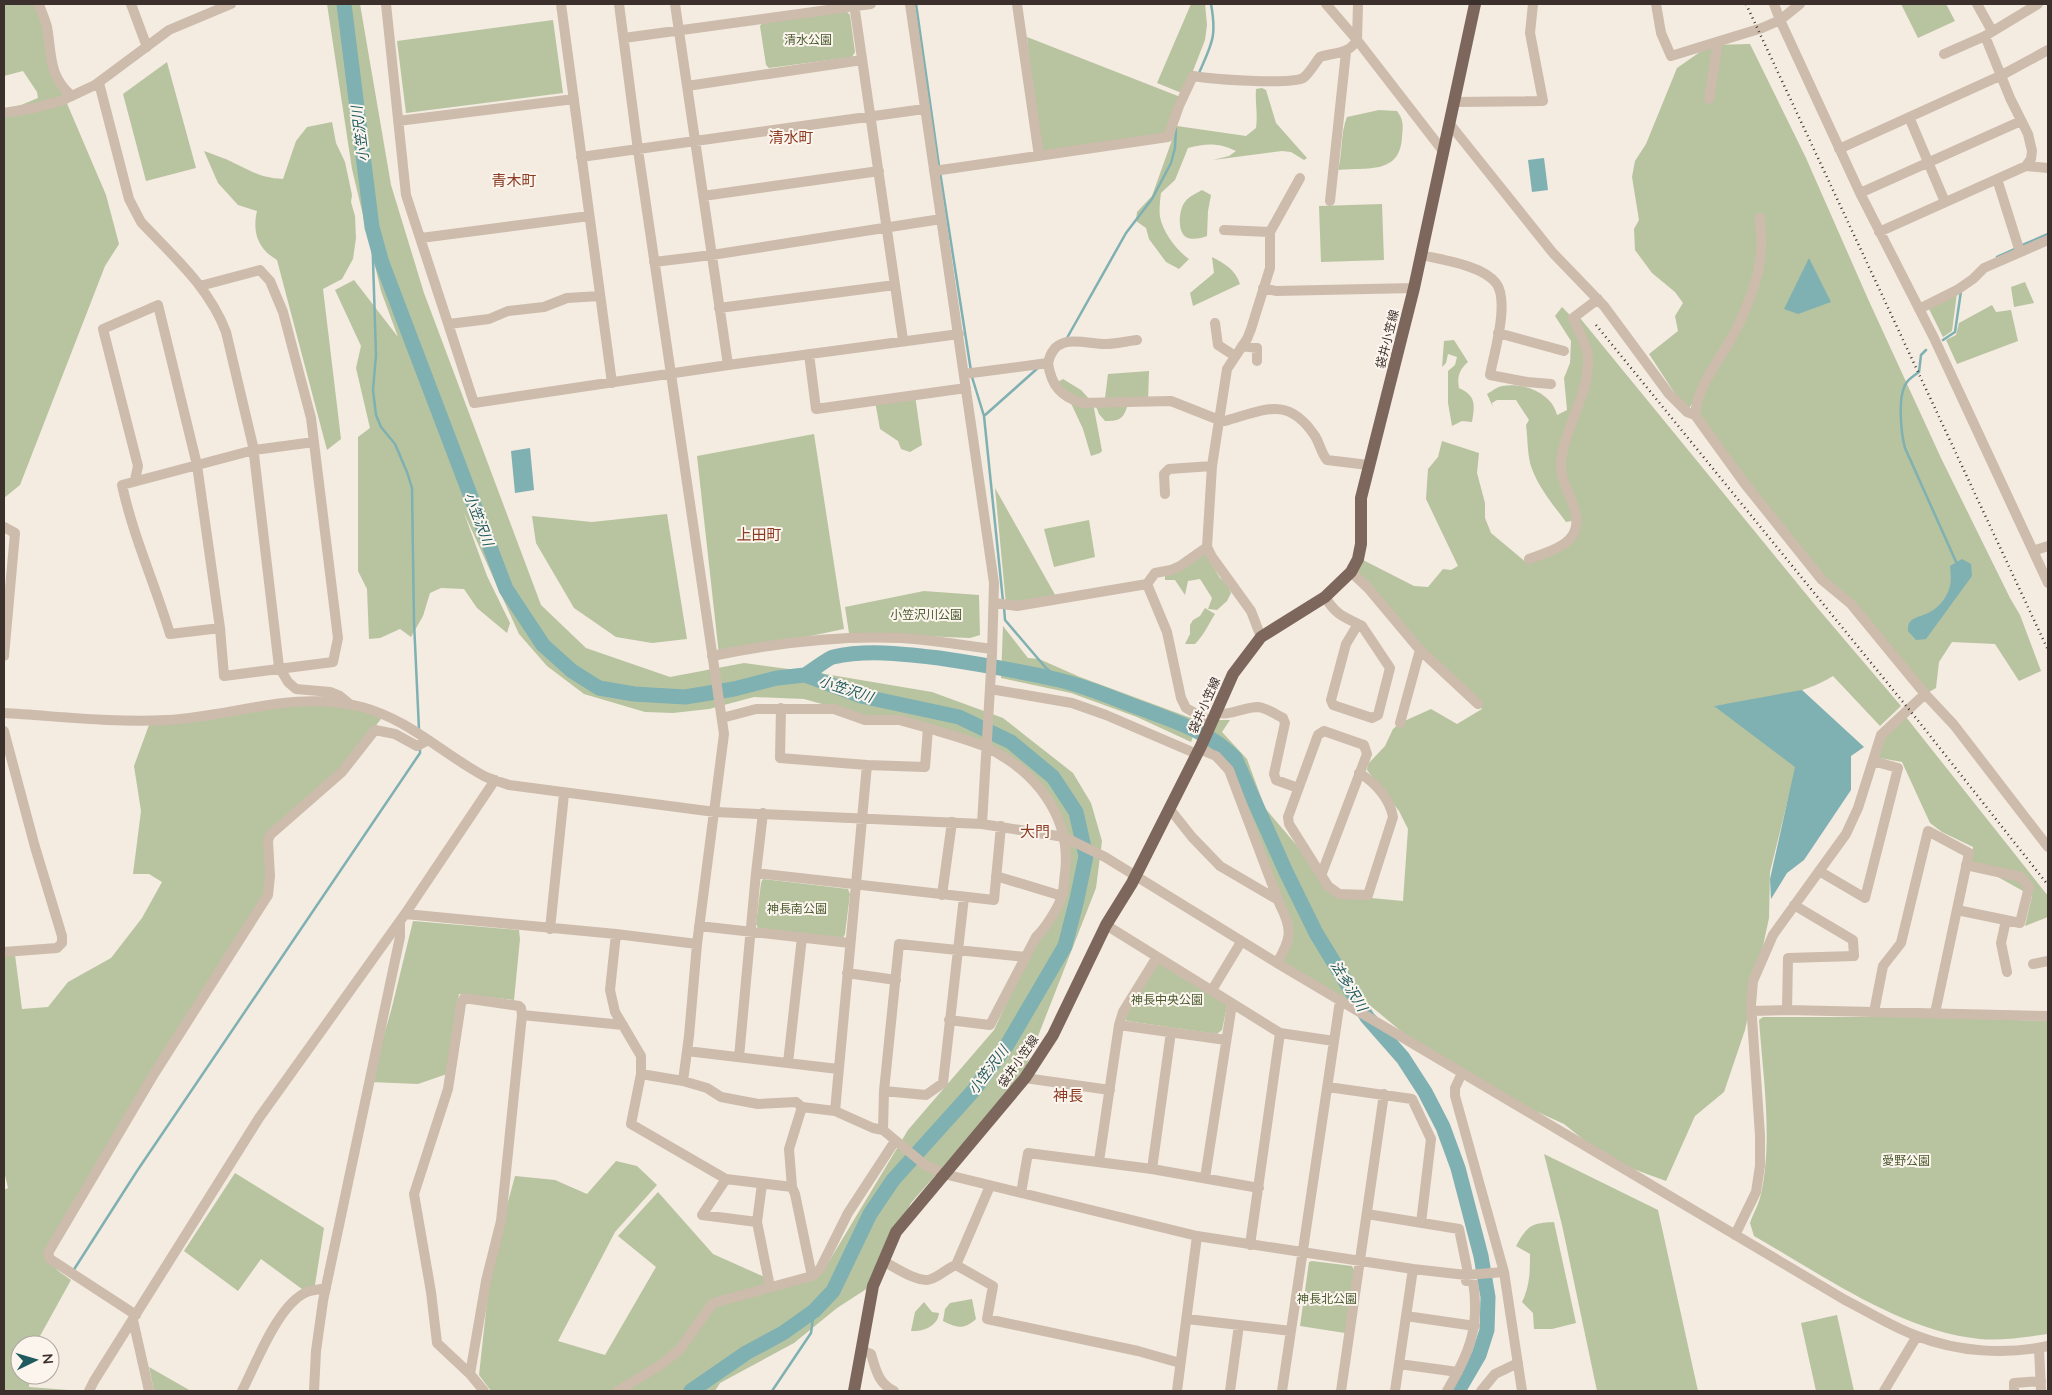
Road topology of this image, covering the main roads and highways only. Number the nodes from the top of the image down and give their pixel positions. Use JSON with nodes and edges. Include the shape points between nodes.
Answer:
{"nodes":[{"id":1,"x":1476,"y":4,"type":"edge"},
{"id":2,"x":854,"y":1391,"type":"edge"}],
"edges":[{"from":1,"to":2,"type":"main road","name":"袋井小笠線","via":[[1414,288],[1368,465],[1361,498],[1358,559],[1351,572],[1325,597],[1261,637],[1233,674],[1199,750],[1106,925],[1053,1035],[1025,1078],[896,1232],[873,1286]]}]}
